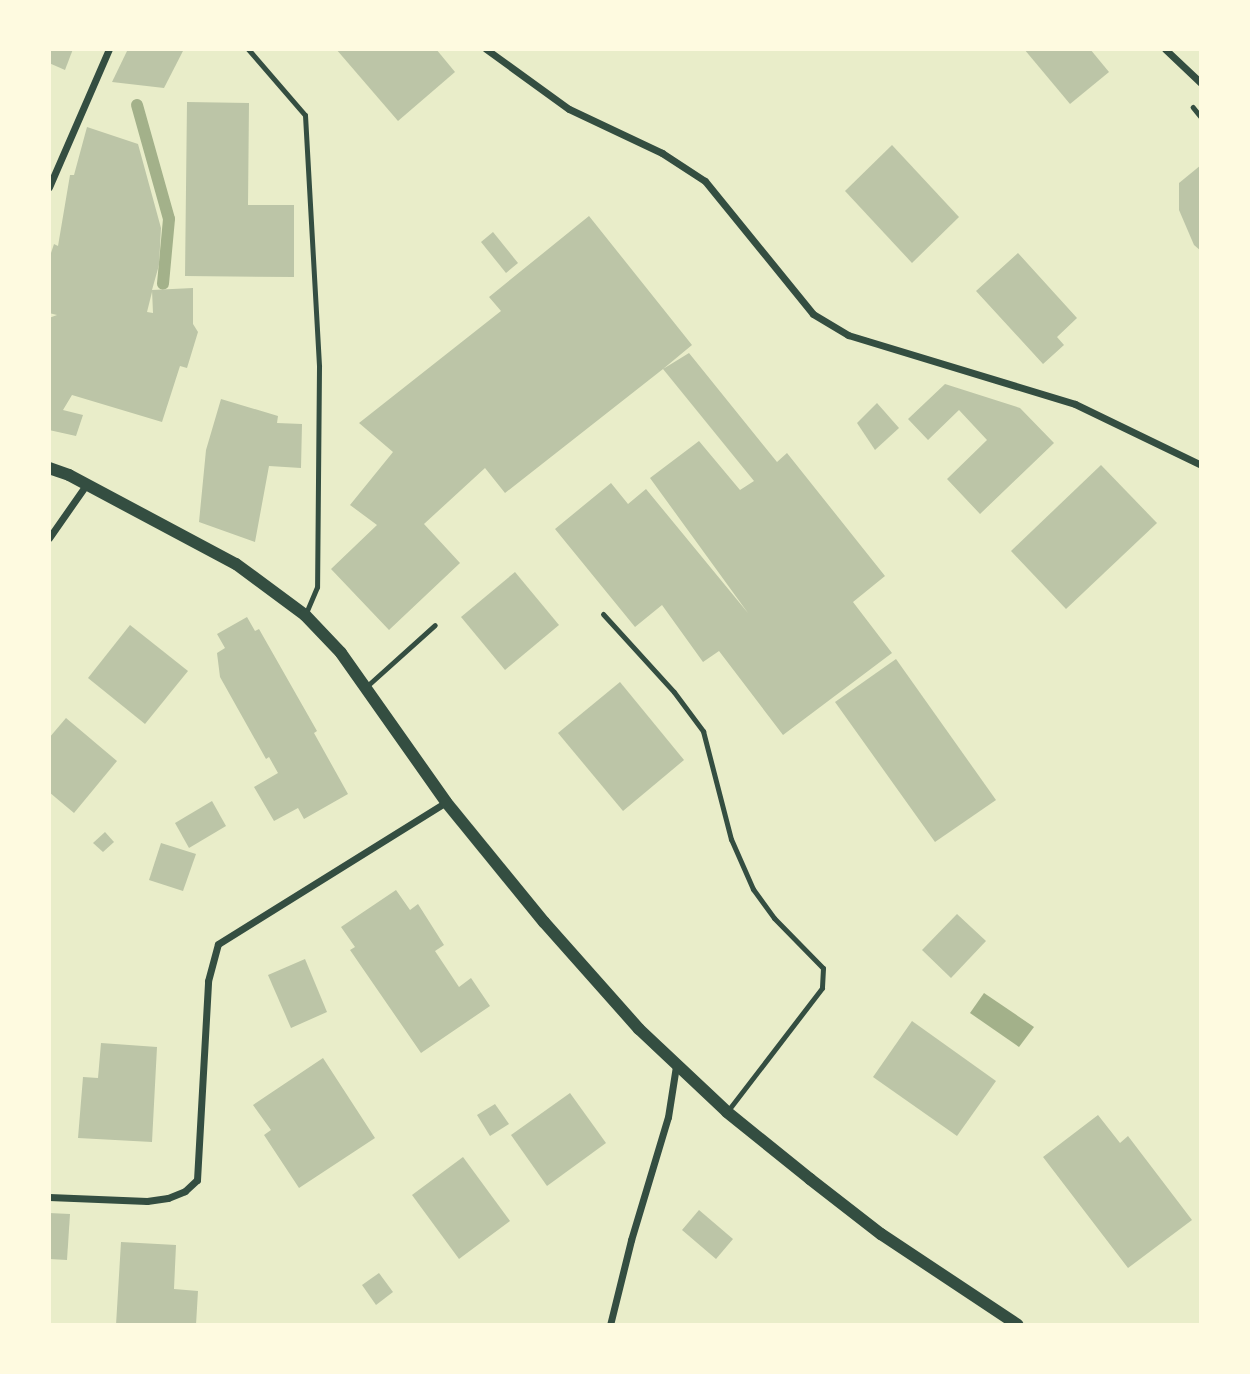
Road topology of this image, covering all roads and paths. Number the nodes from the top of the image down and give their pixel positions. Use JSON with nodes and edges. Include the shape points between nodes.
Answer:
{"nodes":[{"id":1,"x":109,"y":49,"type":"edge"},
{"id":2,"x":248,"y":49,"type":"edge"},
{"id":3,"x":486,"y":49,"type":"edge"},
{"id":4,"x":1165,"y":49,"type":"edge"},
{"id":5,"x":1201,"y":83,"type":"edge"},
{"id":6,"x":49,"y":187,"type":"edge"},
{"id":7,"x":1201,"y":465,"type":"edge"},
{"id":8,"x":49,"y":468,"type":"edge"},
{"id":9,"x":86,"y":485,"type":"junction"},
{"id":10,"x":49,"y":538,"type":"edge"},
{"id":11,"x":603,"y":614,"type":"dead end"},
{"id":12,"x":305,"y":615,"type":"junction"},
{"id":13,"x":435,"y":625,"type":"dead end"},
{"id":14,"x":366,"y":687,"type":"junction"},
{"id":15,"x":446,"y":802,"type":"junction"},
{"id":16,"x":676,"y":1066,"type":"junction"},
{"id":17,"x":727,"y":1112,"type":"junction"},
{"id":18,"x":49,"y":1197,"type":"edge"},
{"id":19,"x":610,"y":1325,"type":"edge"},
{"id":20,"x":1018,"y":1325,"type":"edge"}],
"edges":[{"from":1,"to":6,"type":"street"},
{"from":2,"to":12,"type":"lane","via":[[305,115],[319,367],[317,587]]},
{"from":3,"to":7,"type":"street","via":[[569,109],[663,153],[705,181],[813,314],[848,335],[1075,404]]},
{"from":4,"to":5,"type":"street"},
{"from":8,"to":9,"type":"street"},
{"from":9,"to":10,"type":"street"},
{"from":9,"to":12,"type":"street","via":[[236,564]]},
{"from":11,"to":17,"type":"lane","via":[[703,731],[730,839],[753,889],[774,918],[824,968],[822,988]]},
{"from":12,"to":14,"type":"street"},
{"from":13,"to":14,"type":"lane"},
{"from":14,"to":15,"type":"street"},
{"from":15,"to":16,"type":"street","via":[[544,922]]},
{"from":15,"to":18,"type":"street","via":[[218,944],[208,981],[197,1180],[185,1191],[146,1201]]},
{"from":16,"to":17,"type":"street"},
{"from":16,"to":19,"type":"street","via":[[668,1117]]},
{"from":17,"to":20,"type":"street","via":[[881,1234]]}]}
